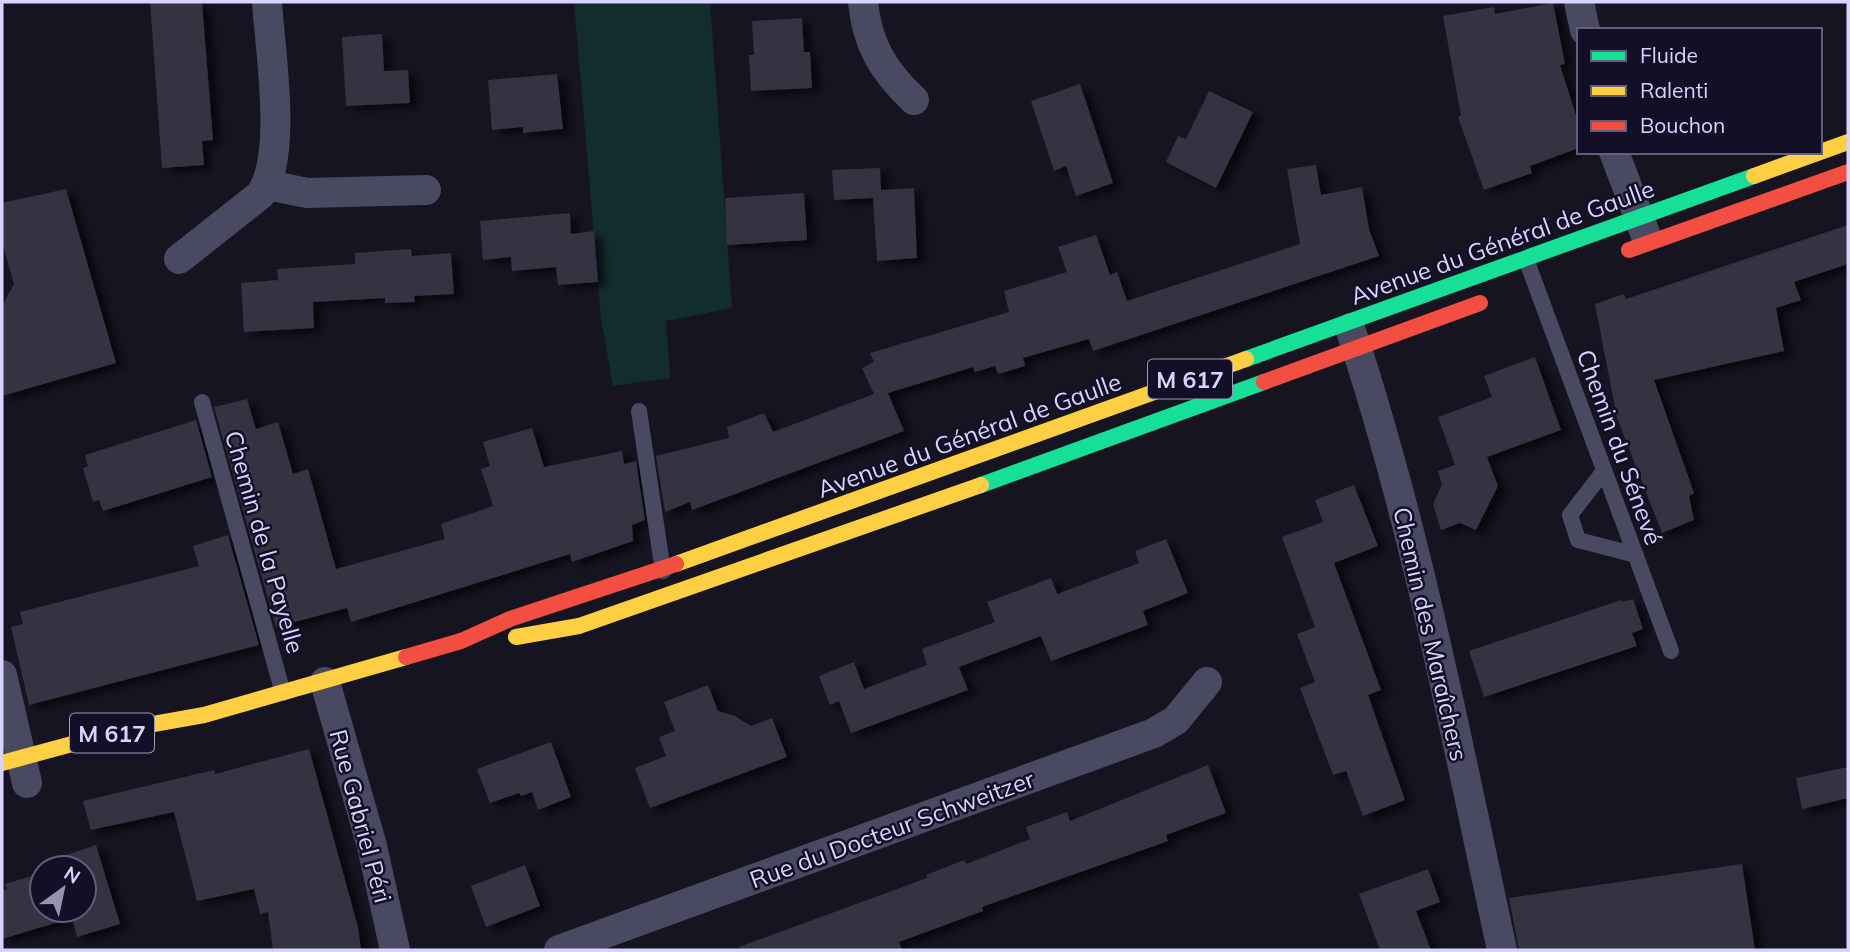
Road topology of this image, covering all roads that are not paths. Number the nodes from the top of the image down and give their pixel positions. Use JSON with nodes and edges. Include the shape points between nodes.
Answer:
{"nodes":[{"id":1,"x":267,"y":2,"type":"edge"},
{"id":2,"x":863,"y":2,"type":"edge"},
{"id":3,"x":1580,"y":2,"type":"edge"},
{"id":4,"x":1585,"y":28,"type":"edge"},
{"id":5,"x":914,"y":100,"type":"dead end"},
{"id":6,"x":1848,"y":142,"type":"edge"},
{"id":7,"x":1822,"y":153,"type":"edge"},
{"id":8,"x":1615,"y":154,"type":"edge"},
{"id":9,"x":1820,"y":154,"type":"edge"},
{"id":10,"x":1848,"y":172,"type":"edge"},
{"id":11,"x":268,"y":185,"type":"junction"},
{"id":12,"x":426,"y":190,"type":"dead end"},
{"id":13,"x":1644,"y":231,"type":"junction"},
{"id":14,"x":1611,"y":257,"type":"dead end"},
{"id":15,"x":179,"y":259,"type":"dead end"},
{"id":16,"x":1526,"y":259,"type":"junction"},
{"id":17,"x":1497,"y":296,"type":"dead end"},
{"id":18,"x":1352,"y":334,"type":"junction"},
{"id":19,"x":202,"y":402,"type":"dead end"},
{"id":20,"x":639,"y":411,"type":"dead end"},
{"id":21,"x":1604,"y":471,"type":"junction"},
{"id":22,"x":1636,"y":555,"type":"junction"},
{"id":23,"x":662,"y":569,"type":"junction"},
{"id":24,"x":665,"y":596,"type":"junction"},
{"id":25,"x":461,"y":641,"type":"junction"},
{"id":26,"x":1671,"y":651,"type":"dead end"},
{"id":27,"x":2,"y":675,"type":"edge"},
{"id":28,"x":1207,"y":681,"type":"dead end"},
{"id":29,"x":325,"y":682,"type":"junction"},
{"id":30,"x":283,"y":694,"type":"junction"},
{"id":31,"x":204,"y":715,"type":"junction"},
{"id":32,"x":160,"y":740,"type":"dead end"},
{"id":33,"x":22,"y":774,"type":"edge"},
{"id":34,"x":395,"y":950,"type":"edge"},
{"id":35,"x":559,"y":950,"type":"edge"},
{"id":36,"x":1502,"y":950,"type":"edge"}],
"edges":[{"from":1,"to":11,"type":"street","via":[[276,144]]},
{"from":2,"to":5,"type":"street","via":[[875,53]]},
{"from":3,"to":4,"type":"street"},
{"from":6,"to":7,"type":"main road","name":"Avenue du Général de Gaulle","number":"M 617"},
{"from":8,"to":13,"type":"street"},
{"from":9,"to":13,"type":"main road","name":"Avenue du Général de Gaulle","number":"M 617"},
{"from":10,"to":13,"type":"main road","name":"Avenue du Général de Gaulle","number":"M 617"},
{"from":11,"to":12,"type":"street","via":[[307,193]]},
{"from":11,"to":15,"type":"street"},
{"from":13,"to":14,"type":"main road","name":"Avenue du Général de Gaulle","number":"M 617"},
{"from":13,"to":16,"type":"main road","name":"Avenue du Général de Gaulle","number":"M 617"},
{"from":16,"to":18,"type":"main road","name":"Avenue du Général de Gaulle","number":"M 617"},
{"from":16,"to":21,"type":"lane","name":"Chemin du Sénevé"},
{"from":17,"to":18,"type":"main road","name":"Avenue du Général de Gaulle","number":"M 617"},
{"from":18,"to":23,"type":"main road","name":"Avenue du Général de Gaulle","number":"M 617"},
{"from":18,"to":24,"type":"main road","name":"Avenue du Général de Gaulle","number":"M 617","via":[[774,560]]},
{"from":18,"to":36,"type":"street","name":"Chemin des Maraîchers","via":[[1413,550]]},
{"from":19,"to":30,"type":"lane","name":"Chemin de la Payelle"},
{"from":20,"to":23,"type":"lane"},
{"from":21,"to":22,"type":"lane","name":"Chemin du Sénevé"},
{"from":21,"to":22,"type":"lane","via":[[1570,515],[1578,540]]},
{"from":22,"to":26,"type":"lane","name":"Chemin du Sénevé"},
{"from":23,"to":24,"type":"lane"},
{"from":23,"to":25,"type":"main road","name":"Avenue du Général de Gaulle","number":"M 617","via":[[510,619]]},
{"from":24,"to":25,"type":"main road","name":"Avenue du Général de Gaulle","number":"M 617","via":[[560,631]]},
{"from":25,"to":29,"type":"main road","name":"Avenue du Général de Gaulle","number":"M 617"},
{"from":27,"to":33,"type":"street"},
{"from":28,"to":35,"type":"street","name":"Rue du Docteur Schweitzer","via":[[1176,720],[1154,733]]},
{"from":29,"to":30,"type":"main road","name":"Avenue du Général de Gaulle","number":"M 617"},
{"from":29,"to":34,"type":"street","name":"Rue Gabriel Péri","via":[[372,846]]},
{"from":30,"to":31,"type":"main road","name":"Avenue du Général de Gaulle","number":"M 617"},
{"from":31,"to":32,"type":"main road","name":"Avenue du Général de Gaulle","number":"M 617"},
{"from":31,"to":33,"type":"main road","name":"Avenue du Général de Gaulle","number":"M 617","via":[[131,728]]}]}
